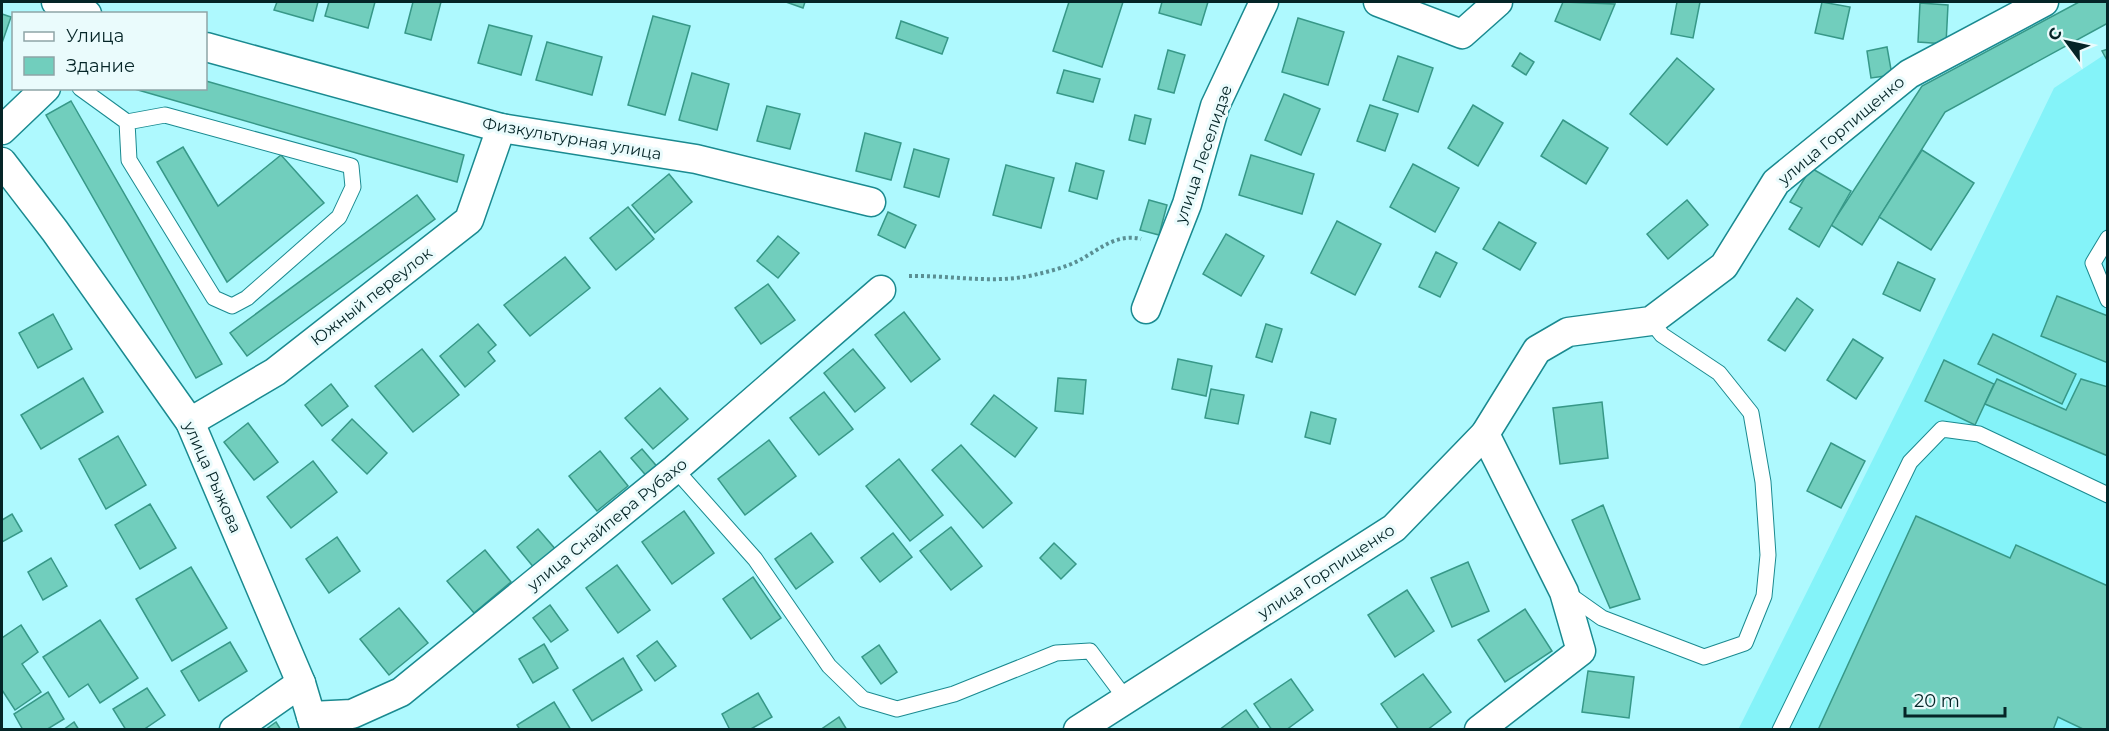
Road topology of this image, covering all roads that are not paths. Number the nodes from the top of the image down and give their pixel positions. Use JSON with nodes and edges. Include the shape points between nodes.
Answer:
{"nodes":[{"id":1,"x":56,"y":2,"type":"edge"},
{"id":2,"x":1264,"y":2,"type":"edge"},
{"id":3,"x":1378,"y":2,"type":"edge"},
{"id":4,"x":1498,"y":2,"type":"edge"},
{"id":5,"x":2044,"y":2,"type":"edge"},
{"id":6,"x":82,"y":12,"type":"edge"},
{"id":7,"x":207,"y":47,"type":"edge"},
{"id":8,"x":44,"y":90,"type":"edge"},
{"id":9,"x":83,"y":90,"type":"edge"},
{"id":10,"x":127,"y":123,"type":"junction"},
{"id":11,"x":501,"y":128,"type":"junction"},
{"id":12,"x":2,"y":130,"type":"edge"},
{"id":13,"x":2,"y":162,"type":"edge"},
{"id":14,"x":871,"y":202,"type":"dead end"},
{"id":15,"x":2108,"y":238,"type":"edge"},
{"id":16,"x":881,"y":290,"type":"road end"},
{"id":17,"x":2108,"y":300,"type":"edge"},
{"id":18,"x":1146,"y":309,"type":"dead end"},
{"id":19,"x":1651,"y":321,"type":"junction"},
{"id":20,"x":190,"y":422,"type":"junction"},
{"id":21,"x":1485,"y":434,"type":"junction"},
{"id":22,"x":675,"y":469,"type":"junction"},
{"id":23,"x":2108,"y":495,"type":"edge"},
{"id":24,"x":1564,"y":591,"type":"junction"},
{"id":25,"x":301,"y":683,"type":"junction"},
{"id":26,"x":1126,"y":699,"type":"junction"},
{"id":27,"x":313,"y":723,"type":"edge"},
{"id":28,"x":234,"y":729,"type":"edge"},
{"id":29,"x":1078,"y":729,"type":"edge"},
{"id":30,"x":1479,"y":729,"type":"edge"},
{"id":31,"x":1780,"y":729,"type":"edge"}],
"edges":[{"from":1,"to":6,"type":"street"},
{"from":2,"to":18,"type":"street","name":"улица Леселидзе","via":[[1215,106],[1187,204]]},
{"from":3,"to":4,"type":"street","via":[[1462,34]]},
{"from":5,"to":19,"type":"street","name":"улица Горпищенко","via":[[1909,74],[1776,182],[1724,266]]},
{"from":7,"to":11,"type":"street","name":"Физкультурная улица"},
{"from":8,"to":12,"type":"street"},
{"from":9,"to":10,"type":"lane"},
{"from":10,"to":10,"type":"lane","via":[[165,115],[351,166],[353,187],[339,217],[247,298],[232,306],[214,298],[129,160]]},
{"from":11,"to":14,"type":"street","name":"Физкультурная улица","via":[[696,159]]},
{"from":11,"to":20,"type":"street","name":"Южный переулок","via":[[469,220],[275,372]]},
{"from":13,"to":20,"type":"street","name":"улица Рыжова"},
{"from":15,"to":17,"type":"lane","via":[[2093,263]]},
{"from":16,"to":22,"type":"street","name":"улица Снайпера Рубахо"},
{"from":19,"to":21,"type":"street","name":"улица Горпищенко","via":[[1568,332],[1537,350]]},
{"from":19,"to":24,"type":"lane","via":[[1662,334],[1719,373],[1751,413],[1764,493],[1768,555],[1764,596],[1745,643],[1704,657],[1602,618]]},
{"from":20,"to":25,"type":"street","name":"улица Рыжова"},
{"from":21,"to":24,"type":"street"},
{"from":21,"to":26,"type":"street","name":"улица Горпищенко","via":[[1394,528]]},
{"from":22,"to":26,"type":"lane","via":[[755,559],[829,666],[863,699],[897,709],[954,694],[1056,653],[1090,651]]},
{"from":22,"to":27,"type":"street","name":"улица Снайпера Рубахо","via":[[401,692],[352,714]]},
{"from":23,"to":31,"type":"lane","via":[[1979,434],[1941,429],[1910,462]]},
{"from":24,"to":30,"type":"street","via":[[1581,651]]},
{"from":25,"to":27,"type":"street","name":"улица Рыжова"},
{"from":25,"to":28,"type":"street"},
{"from":26,"to":29,"type":"street","name":"улица Горпищенко"}]}
